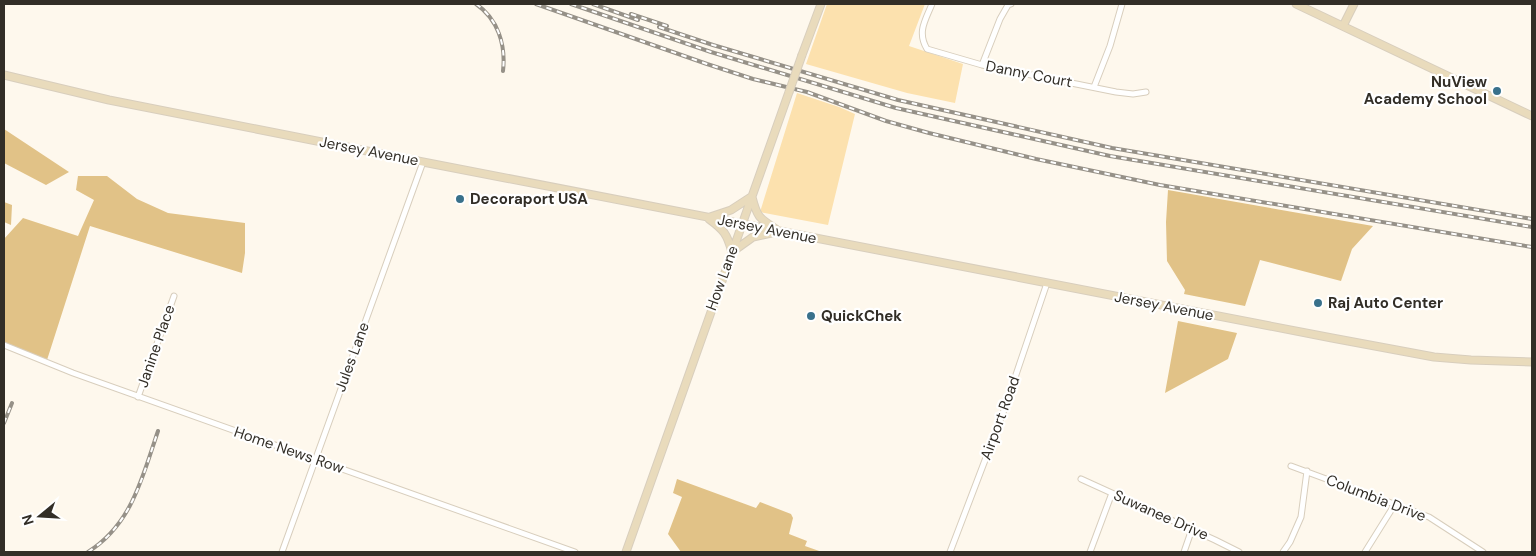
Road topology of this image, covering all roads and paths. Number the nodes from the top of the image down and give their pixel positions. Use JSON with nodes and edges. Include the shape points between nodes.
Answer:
{"nodes":[{"id":1,"x":821,"y":4,"type":"edge"},
{"id":2,"x":932,"y":4,"type":"edge"},
{"id":3,"x":1010,"y":4,"type":"edge"},
{"id":4,"x":1122,"y":4,"type":"edge"},
{"id":5,"x":1296,"y":4,"type":"edge"},
{"id":6,"x":1354,"y":4,"type":"edge"},
{"id":7,"x":1343,"y":26,"type":"junction"},
{"id":8,"x":982,"y":65,"type":"junction"},
{"id":9,"x":5,"y":78,"type":"edge"},
{"id":10,"x":1094,"y":87,"type":"junction"},
{"id":11,"x":1146,"y":92,"type":"dead end"},
{"id":12,"x":1532,"y":116,"type":"edge"},
{"id":13,"x":423,"y":162,"type":"junction"},
{"id":14,"x":752,"y":197,"type":"junction"},
{"id":15,"x":707,"y":217,"type":"junction"},
{"id":16,"x":742,"y":224,"type":"junction"},
{"id":17,"x":780,"y":231,"type":"junction"},
{"id":18,"x":732,"y":252,"type":"junction"},
{"id":19,"x":1047,"y":283,"type":"junction"},
{"id":20,"x":174,"y":296,"type":"dead end"},
{"id":21,"x":4,"y":345,"type":"edge"},
{"id":22,"x":1532,"y":362,"type":"edge"},
{"id":23,"x":138,"y":397,"type":"junction"},
{"id":24,"x":314,"y":459,"type":"junction"},
{"id":25,"x":1291,"y":466,"type":"dead end"},
{"id":26,"x":1307,"y":471,"type":"junction"},
{"id":27,"x":1081,"y":479,"type":"dead end"},
{"id":28,"x":1112,"y":493,"type":"junction"},
{"id":29,"x":1395,"y":504,"type":"junction"},
{"id":30,"x":1192,"y":529,"type":"junction"},
{"id":31,"x":282,"y":552,"type":"edge"},
{"id":32,"x":575,"y":552,"type":"edge"},
{"id":33,"x":626,"y":552,"type":"edge"},
{"id":34,"x":950,"y":552,"type":"edge"},
{"id":35,"x":1090,"y":552,"type":"edge"},
{"id":36,"x":1184,"y":552,"type":"edge"},
{"id":37,"x":1239,"y":552,"type":"edge"},
{"id":38,"x":1283,"y":552,"type":"edge"},
{"id":39,"x":1365,"y":552,"type":"edge"},
{"id":40,"x":1483,"y":552,"type":"edge"}],
"edges":[{"from":1,"to":14,"type":"main road","name":"How Lane","bridge":true},
{"from":2,"to":8,"type":"street","name":"Danny Court","via":[[922,29],[922,41],[927,49]]},
{"from":3,"to":8,"type":"street","via":[[1000,19]]},
{"from":4,"to":10,"type":"street"},
{"from":5,"to":7,"type":"main road"},
{"from":6,"to":7,"type":"main road"},
{"from":7,"to":12,"type":"main road"},
{"from":8,"to":10,"type":"street","name":"Danny Court"},
{"from":9,"to":13,"type":"main road","name":"Jersey Avenue"},
{"from":10,"to":11,"type":"street","name":"Danny Court","via":[[1132,94]]},
{"from":13,"to":15,"type":"main road","name":"Jersey Avenue"},
{"from":13,"to":24,"type":"street","name":"Jules Lane"},
{"from":14,"to":15,"type":"main road","via":[[728,212]]},
{"from":14,"to":16,"type":"main road","name":"How Lane"},
{"from":14,"to":17,"type":"main road","via":[[759,217]]},
{"from":15,"to":16,"type":"main road","name":"Jersey Avenue"},
{"from":15,"to":18,"type":"main road","via":[[724,231]]},
{"from":16,"to":17,"type":"main road","name":"Jersey Avenue"},
{"from":16,"to":18,"type":"main road","name":"How Lane"},
{"from":17,"to":18,"type":"main road","via":[[753,236]]},
{"from":17,"to":19,"type":"main road","name":"Jersey Avenue"},
{"from":18,"to":33,"type":"main road","name":"How Lane"},
{"from":19,"to":22,"type":"main road","name":"Jersey Avenue","via":[[1423,355]]},
{"from":19,"to":34,"type":"street","name":"Airport Road","via":[[1003,413]]},
{"from":20,"to":23,"type":"street","name":"Janine Place"},
{"from":21,"to":23,"type":"street","name":"Home News Row"},
{"from":23,"to":24,"type":"street","name":"Home News Row"},
{"from":24,"to":31,"type":"street","name":"Jules Lane"},
{"from":24,"to":32,"type":"street","name":"Home News Row"},
{"from":25,"to":26,"type":"street","name":"Columbia Drive"},
{"from":26,"to":29,"type":"street","name":"Columbia Drive"},
{"from":26,"to":38,"type":"street","via":[[1301,517]]},
{"from":27,"to":28,"type":"street","name":"Suwanee Drive"},
{"from":28,"to":30,"type":"street","name":"Suwanee Drive"},
{"from":28,"to":35,"type":"street"},
{"from":29,"to":39,"type":"street"},
{"from":29,"to":40,"type":"street","name":"Columbia Drive","via":[[1429,517]]},
{"from":30,"to":36,"type":"street"},
{"from":30,"to":37,"type":"street","name":"Suwanee Drive"}]}
